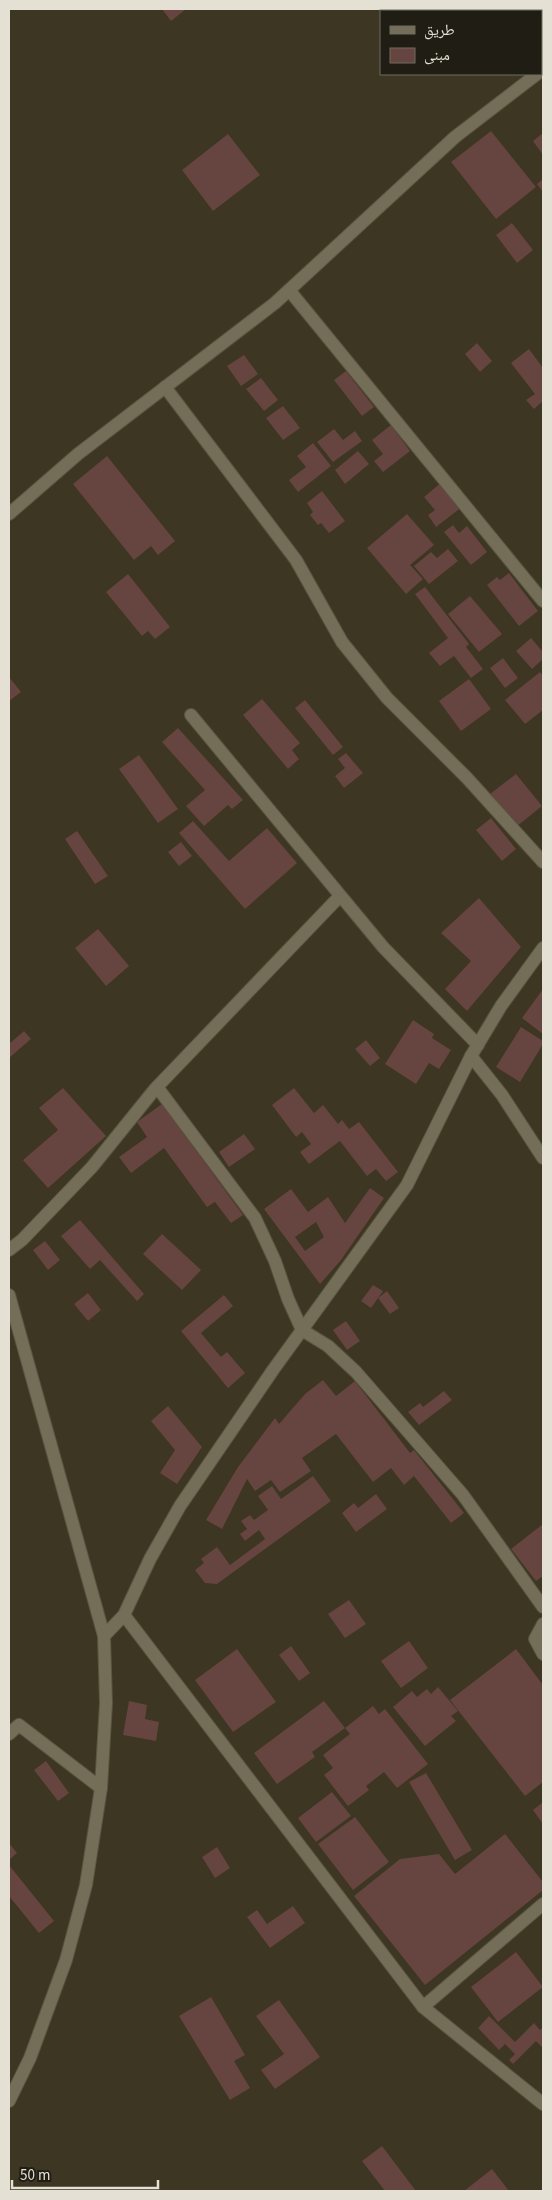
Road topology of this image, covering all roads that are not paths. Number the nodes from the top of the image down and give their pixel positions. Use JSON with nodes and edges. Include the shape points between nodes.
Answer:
{"nodes":[{"id":1,"x":536,"y":75,"type":"edge"},
{"id":2,"x":289,"y":290,"type":"junction"},
{"id":3,"x":165,"y":387,"type":"junction"},
{"id":4,"x":9,"y":514,"type":"edge"},
{"id":5,"x":543,"y":601,"type":"edge"},
{"id":6,"x":191,"y":715,"type":"dead end"},
{"id":7,"x":543,"y":862,"type":"edge"},
{"id":8,"x":340,"y":896,"type":"junction"},
{"id":9,"x":543,"y":948,"type":"edge"},
{"id":10,"x":474,"y":1050,"type":"junction"},
{"id":11,"x":157,"y":1087,"type":"junction"},
{"id":12,"x":543,"y":1158,"type":"edge"},
{"id":13,"x":9,"y":1250,"type":"edge"},
{"id":14,"x":9,"y":1295,"type":"edge"},
{"id":15,"x":302,"y":1330,"type":"junction"},
{"id":16,"x":543,"y":1607,"type":"edge"},
{"id":17,"x":124,"y":1615,"type":"junction"},
{"id":18,"x":543,"y":1624,"type":"edge"},
{"id":19,"x":104,"y":1636,"type":"junction"},
{"id":20,"x":543,"y":1654,"type":"edge"},
{"id":21,"x":9,"y":1734,"type":"edge"},
{"id":22,"x":101,"y":1788,"type":"junction"},
{"id":23,"x":543,"y":1904,"type":"edge"},
{"id":24,"x":423,"y":2007,"type":"junction"},
{"id":25,"x":9,"y":2101,"type":"edge"},
{"id":26,"x":543,"y":2104,"type":"edge"}],
"edges":[{"from":1,"to":2,"type":"street","via":[[455,137]]},
{"from":2,"to":3,"type":"street"},
{"from":2,"to":5,"type":"street"},
{"from":3,"to":4,"type":"street","via":[[78,454]]},
{"from":3,"to":7,"type":"street","via":[[296,560],[342,642],[387,698],[467,778]]},
{"from":6,"to":8,"type":"street"},
{"from":8,"to":10,"type":"street"},
{"from":8,"to":11,"type":"street"},
{"from":9,"to":10,"type":"street"},
{"from":10,"to":12,"type":"street"},
{"from":10,"to":15,"type":"street","via":[[407,1185]]},
{"from":11,"to":13,"type":"street","via":[[92,1167]]},
{"from":11,"to":15,"type":"street","via":[[255,1218],[276,1261],[288,1300]]},
{"from":14,"to":19,"type":"street"},
{"from":15,"to":16,"type":"street","via":[[328,1346],[356,1372],[404,1427],[463,1495]]},
{"from":15,"to":17,"type":"street","via":[[180,1506]]},
{"from":17,"to":19,"type":"street"},
{"from":17,"to":24,"type":"street"},
{"from":18,"to":20,"type":"street","via":[[534,1639]]},
{"from":19,"to":22,"type":"street","via":[[106,1703]]},
{"from":21,"to":22,"type":"street","via":[[19,1725]]},
{"from":22,"to":25,"type":"street","via":[[86,1885],[66,1960],[30,2058]]},
{"from":23,"to":24,"type":"street"},
{"from":24,"to":26,"type":"street"}]}
